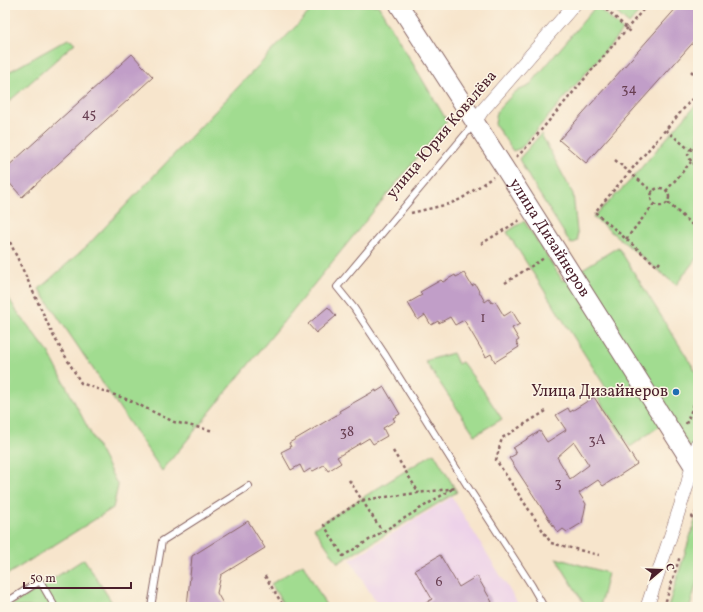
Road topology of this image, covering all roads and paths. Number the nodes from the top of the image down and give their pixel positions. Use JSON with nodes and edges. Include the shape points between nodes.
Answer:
{"nodes":[{"id":1,"x":399,"y":5,"type":"edge"},
{"id":2,"x":574,"y":5,"type":"edge"},
{"id":3,"x":602,"y":5,"type":"edge"},
{"id":4,"x":647,"y":5,"type":"edge"},
{"id":5,"x":626,"y":28,"type":"junction"},
{"id":6,"x":632,"y":34,"type":"dead end"},
{"id":7,"x":691,"y":71,"type":"dead end"},
{"id":8,"x":698,"y":78,"type":"edge"},
{"id":9,"x":698,"y":92,"type":"edge"},
{"id":10,"x":475,"y":122,"type":"junction"},
{"id":11,"x":666,"y":130,"type":"junction"},
{"id":12,"x":698,"y":147,"type":"edge"},
{"id":13,"x":690,"y":150,"type":"junction"},
{"id":14,"x":514,"y":159,"type":"dead end"},
{"id":15,"x":615,"y":160,"type":"dead end"},
{"id":16,"x":691,"y":162,"type":"junction"},
{"id":17,"x":698,"y":164,"type":"edge"},
{"id":18,"x":629,"y":172,"type":"junction"},
{"id":19,"x":493,"y":177,"type":"dead end"},
{"id":20,"x":666,"y":191,"type":"junction"},
{"id":21,"x":653,"y":192,"type":"junction"},
{"id":22,"x":668,"y":203,"type":"junction"},
{"id":23,"x":654,"y":204,"type":"junction"},
{"id":24,"x":396,"y":217,"type":"junction"},
{"id":25,"x":520,"y":220,"type":"dead end"},
{"id":26,"x":698,"y":230,"type":"edge"},
{"id":27,"x":698,"y":236,"type":"edge"},
{"id":28,"x":626,"y":239,"type":"junction"},
{"id":29,"x":10,"y":242,"type":"dead end"},
{"id":30,"x":481,"y":244,"type":"dead end"},
{"id":31,"x":544,"y":258,"type":"dead end"},
{"id":32,"x":660,"y":262,"type":"dead end"},
{"id":33,"x":505,"y":283,"type":"dead end"},
{"id":34,"x":698,"y":394,"type":"edge"},
{"id":35,"x":546,"y":411,"type":"dead end"},
{"id":36,"x":684,"y":426,"type":"dead end"},
{"id":37,"x":214,"y":431,"type":"dead end"},
{"id":38,"x":697,"y":444,"type":"dead end"},
{"id":39,"x":393,"y":451,"type":"dead end"},
{"id":40,"x":695,"y":468,"type":"edge"},
{"id":41,"x":349,"y":480,"type":"dead end"},
{"id":42,"x":249,"y":486,"type":"dead end"},
{"id":43,"x":468,"y":486,"type":"junction"},
{"id":44,"x":452,"y":488,"type":"junction"},
{"id":45,"x":419,"y":492,"type":"junction"},
{"id":46,"x":362,"y":500,"type":"junction"},
{"id":47,"x":698,"y":510,"type":"edge"},
{"id":48,"x":691,"y":518,"type":"dead end"},
{"id":49,"x":382,"y":531,"type":"dead end"},
{"id":50,"x":599,"y":555,"type":"dead end"},
{"id":51,"x":680,"y":555,"type":"dead end"},
{"id":52,"x":265,"y":576,"type":"dead end"},
{"id":53,"x":5,"y":603,"type":"edge"},
{"id":54,"x":56,"y":607,"type":"edge"},
{"id":55,"x":151,"y":607,"type":"edge"},
{"id":56,"x":284,"y":607,"type":"edge"},
{"id":57,"x":544,"y":607,"type":"edge"},
{"id":58,"x":647,"y":607,"type":"edge"},
{"id":59,"x":664,"y":607,"type":"edge"}],
"edges":[{"from":1,"to":10,"type":"street","name":"улица Дизайнеров"},
{"from":2,"to":10,"type":"street","name":"улица Юрия Ковалёва"},
{"from":3,"to":5,"type":"path"},
{"from":4,"to":5,"type":"path"},
{"from":5,"to":6,"type":"path"},
{"from":5,"to":14,"type":"path"},
{"from":7,"to":8,"type":"path"},
{"from":9,"to":11,"type":"path"},
{"from":10,"to":24,"type":"lane","name":"улица Юрия Ковалёва"},
{"from":10,"to":40,"type":"street","name":"улица Дизайнеров"},
{"from":11,"to":13,"type":"path"},
{"from":11,"to":18,"type":"path"},
{"from":12,"to":13,"type":"path"},
{"from":13,"to":16,"type":"path","via":[[688,155]]},
{"from":15,"to":18,"type":"path"},
{"from":16,"to":17,"type":"path"},
{"from":16,"to":20,"type":"path"},
{"from":18,"to":21,"type":"path"},
{"from":18,"to":28,"type":"path","via":[[595,212]]},
{"from":19,"to":24,"type":"path","via":[[461,199],[449,204]]},
{"from":20,"to":21,"type":"path","via":[[660,188]]},
{"from":20,"to":22,"type":"path","via":[[670,197]]},
{"from":21,"to":23,"type":"path","via":[[651,199]]},
{"from":22,"to":23,"type":"path","via":[[663,206]]},
{"from":22,"to":26,"type":"path"},
{"from":23,"to":28,"type":"path"},
{"from":24,"to":43,"type":"lane","name":"улица Юрия Ковалёва","via":[[337,287],[382,350]]},
{"from":25,"to":30,"type":"path"},
{"from":26,"to":27,"type":"path"},
{"from":28,"to":32,"type":"path","via":[[657,266]]},
{"from":29,"to":37,"type":"path","via":[[54,337],[81,383],[129,400],[174,422]]},
{"from":31,"to":33,"type":"path"},
{"from":34,"to":36,"type":"path"},
{"from":35,"to":50,"type":"path","via":[[502,438],[496,460],[551,543]]},
{"from":38,"to":40,"type":"street"},
{"from":39,"to":45,"type":"path"},
{"from":40,"to":58,"type":"street"},
{"from":41,"to":46,"type":"path"},
{"from":42,"to":55,"type":"lane","via":[[162,541]]},
{"from":43,"to":44,"type":"path"},
{"from":43,"to":57,"type":"lane"},
{"from":44,"to":45,"type":"path"},
{"from":44,"to":46,"type":"path","via":[[343,556],[324,525]]},
{"from":45,"to":46,"type":"path"},
{"from":46,"to":49,"type":"path"},
{"from":47,"to":48,"type":"path"},
{"from":51,"to":59,"type":"path"},
{"from":52,"to":56,"type":"path"},
{"from":53,"to":54,"type":"lane","via":[[40,581]]}]}
